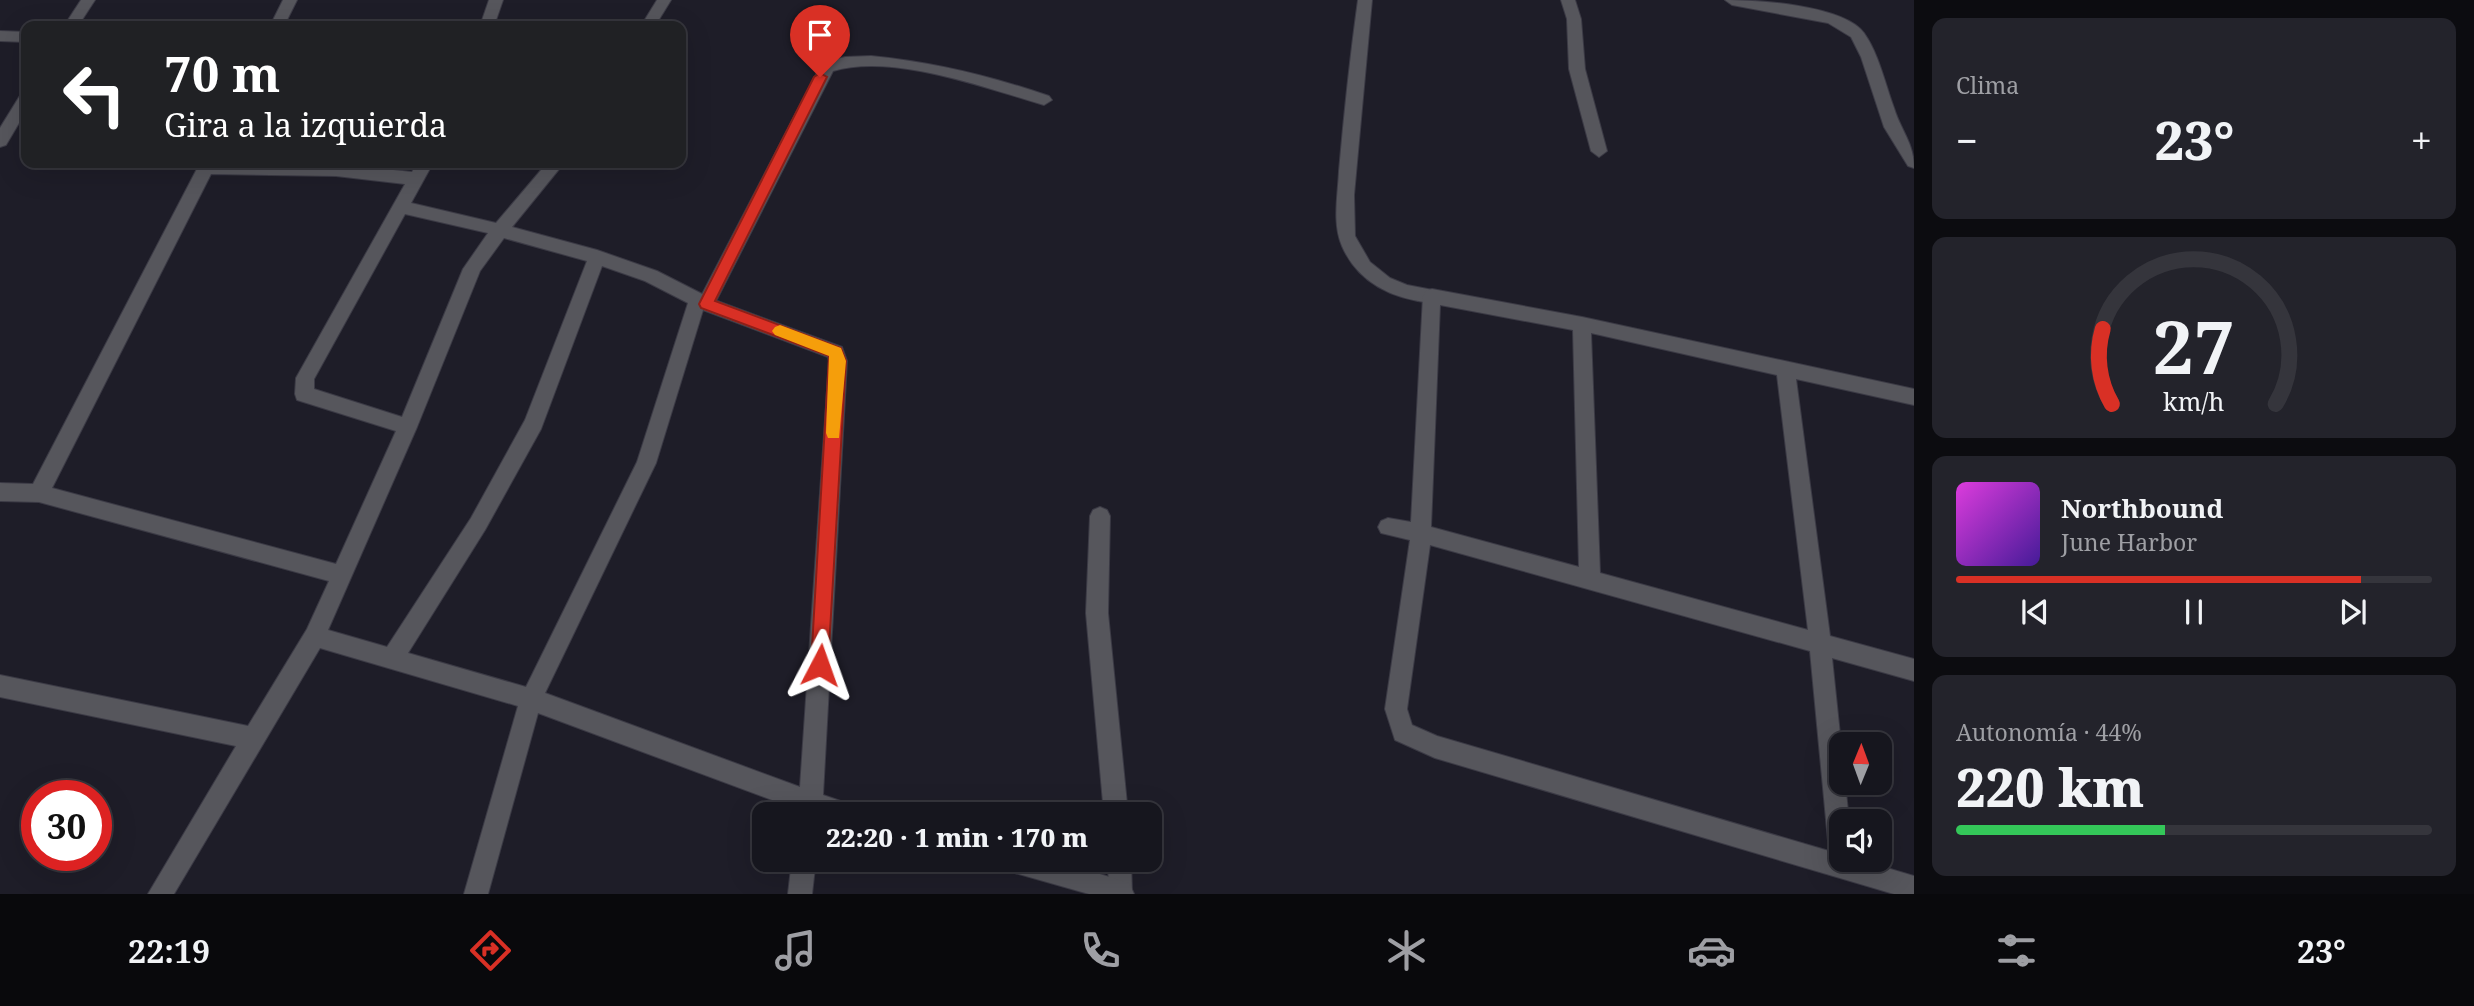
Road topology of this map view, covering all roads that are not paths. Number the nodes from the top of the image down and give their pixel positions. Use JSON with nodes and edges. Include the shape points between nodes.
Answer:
{"nodes":[{"id":1,"x":88,"y":0,"type":"edge"},
{"id":2,"x":290,"y":0,"type":"edge"},
{"id":3,"x":496,"y":0,"type":"edge"},
{"id":4,"x":664,"y":0,"type":"edge"},
{"id":5,"x":1365,"y":0,"type":"edge"},
{"id":6,"x":1568,"y":0,"type":"edge"},
{"id":7,"x":1732,"y":0,"type":"edge"},
{"id":8,"x":74,"y":21,"type":"edge"},
{"id":9,"x":280,"y":21,"type":"edge"},
{"id":10,"x":489,"y":21,"type":"edge"},
{"id":11,"x":651,"y":21,"type":"edge"},
{"id":12,"x":0,"y":36,"type":"edge"},
{"id":13,"x":21,"y":37,"type":"edge"},
{"id":14,"x":1044,"y":100,"type":"dead end"},
{"id":15,"x":21,"y":106,"type":"edge"},
{"id":16,"x":0,"y":141,"type":"edge"},
{"id":17,"x":1599,"y":151,"type":"dead end"},
{"id":18,"x":1914,"y":162,"type":"edge"},
{"id":19,"x":204,"y":168,"type":"edge"},
{"id":20,"x":284,"y":168,"type":"edge"},
{"id":21,"x":422,"y":168,"type":"edge"},
{"id":22,"x":553,"y":168,"type":"edge"},
{"id":23,"x":417,"y":179,"type":"junction"},
{"id":24,"x":401,"y":207,"type":"junction"},
{"id":25,"x":501,"y":230,"type":"junction"},
{"id":26,"x":597,"y":257,"type":"junction"},
{"id":27,"x":1432,"y":296,"type":"junction"},
{"id":28,"x":702,"y":301,"type":"junction"},
{"id":29,"x":1582,"y":324,"type":"junction"},
{"id":30,"x":1786,"y":369,"type":"junction"},
{"id":31,"x":1914,"y":397,"type":"edge"},
{"id":32,"x":407,"y":427,"type":"junction"},
{"id":33,"x":0,"y":492,"type":"edge"},
{"id":34,"x":39,"y":493,"type":"junction"},
{"id":35,"x":1100,"y":516,"type":"dead end"},
{"id":36,"x":1388,"y":527,"type":"dead end"},
{"id":37,"x":1421,"y":533,"type":"junction"},
{"id":38,"x":341,"y":575,"type":"junction"},
{"id":39,"x":1590,"y":580,"type":"junction"},
{"id":40,"x":315,"y":636,"type":"junction"},
{"id":41,"x":1820,"y":644,"type":"junction"},
{"id":42,"x":392,"y":658,"type":"junction"},
{"id":43,"x":1914,"y":670,"type":"edge"},
{"id":44,"x":0,"y":686,"type":"edge"},
{"id":45,"x":531,"y":699,"type":"junction"},
{"id":46,"x":251,"y":738,"type":"junction"},
{"id":47,"x":793,"y":802,"type":"edge"},
{"id":48,"x":811,"y":802,"type":"edge"},
{"id":49,"x":1115,"y":802,"type":"edge"},
{"id":50,"x":1837,"y":809,"type":"edge"},
{"id":51,"x":1829,"y":856,"type":"edge"},
{"id":52,"x":803,"y":872,"type":"edge"},
{"id":53,"x":1051,"y":872,"type":"edge"},
{"id":54,"x":1120,"y":872,"type":"edge"},
{"id":55,"x":1873,"y":872,"type":"edge"},
{"id":56,"x":1914,"y":888,"type":"edge"},
{"id":57,"x":1121,"y":893,"type":"edge"},
{"id":58,"x":159,"y":894,"type":"edge"},
{"id":59,"x":475,"y":894,"type":"edge"},
{"id":60,"x":800,"y":894,"type":"edge"}],
"edges":[{"from":1,"to":8,"type":"street"},
{"from":2,"to":9,"type":"street"},
{"from":3,"to":10,"type":"street"},
{"from":4,"to":11,"type":"street"},
{"from":5,"to":27,"type":"street","via":[[1354,68],[1345,224],[1361,264],[1383,283],[1407,295]]},
{"from":6,"to":17,"type":"street","via":[[1577,69]]},
{"from":7,"to":18,"type":"street","via":[[1832,19],[1857,34],[1892,127]]},
{"from":12,"to":13,"type":"street"},
{"from":14,"to":28,"type":"street","via":[[972,76],[936,70],[855,60],[827,67]]},
{"from":15,"to":16,"type":"street"},
{"from":19,"to":34,"type":"street"},
{"from":20,"to":23,"type":"street"},
{"from":21,"to":23,"type":"street"},
{"from":22,"to":25,"type":"street"},
{"from":23,"to":24,"type":"street"},
{"from":24,"to":25,"type":"street"},
{"from":24,"to":32,"type":"street","via":[[306,378],[304,394]]},
{"from":25,"to":26,"type":"street"},
{"from":25,"to":32,"type":"street","via":[[472,269]]},
{"from":26,"to":28,"type":"street"},
{"from":26,"to":42,"type":"street","via":[[534,423],[478,524]]},
{"from":27,"to":29,"type":"street"},
{"from":27,"to":37,"type":"street"},
{"from":28,"to":45,"type":"street","via":[[646,463]]},
{"from":28,"to":48,"type":"street","via":[[836,352],[838,361]]},
{"from":29,"to":30,"type":"street"},
{"from":29,"to":39,"type":"street"},
{"from":30,"to":31,"type":"street"},
{"from":30,"to":41,"type":"street"},
{"from":32,"to":38,"type":"street"},
{"from":33,"to":34,"type":"street"},
{"from":34,"to":38,"type":"street"},
{"from":35,"to":49,"type":"street","via":[[1097,613]]},
{"from":36,"to":37,"type":"street"},
{"from":37,"to":39,"type":"street"},
{"from":37,"to":51,"type":"street","via":[[1396,709],[1403,732],[1435,747]]},
{"from":38,"to":40,"type":"street"},
{"from":39,"to":41,"type":"street"},
{"from":40,"to":42,"type":"street"},
{"from":40,"to":46,"type":"street"},
{"from":41,"to":43,"type":"street"},
{"from":41,"to":50,"type":"street"},
{"from":42,"to":45,"type":"street"},
{"from":44,"to":46,"type":"street"},
{"from":45,"to":47,"type":"street"},
{"from":45,"to":59,"type":"street"},
{"from":46,"to":58,"type":"street"},
{"from":52,"to":60,"type":"street"},
{"from":53,"to":57,"type":"street"},
{"from":54,"to":57,"type":"street"},
{"from":55,"to":56,"type":"street"}]}
